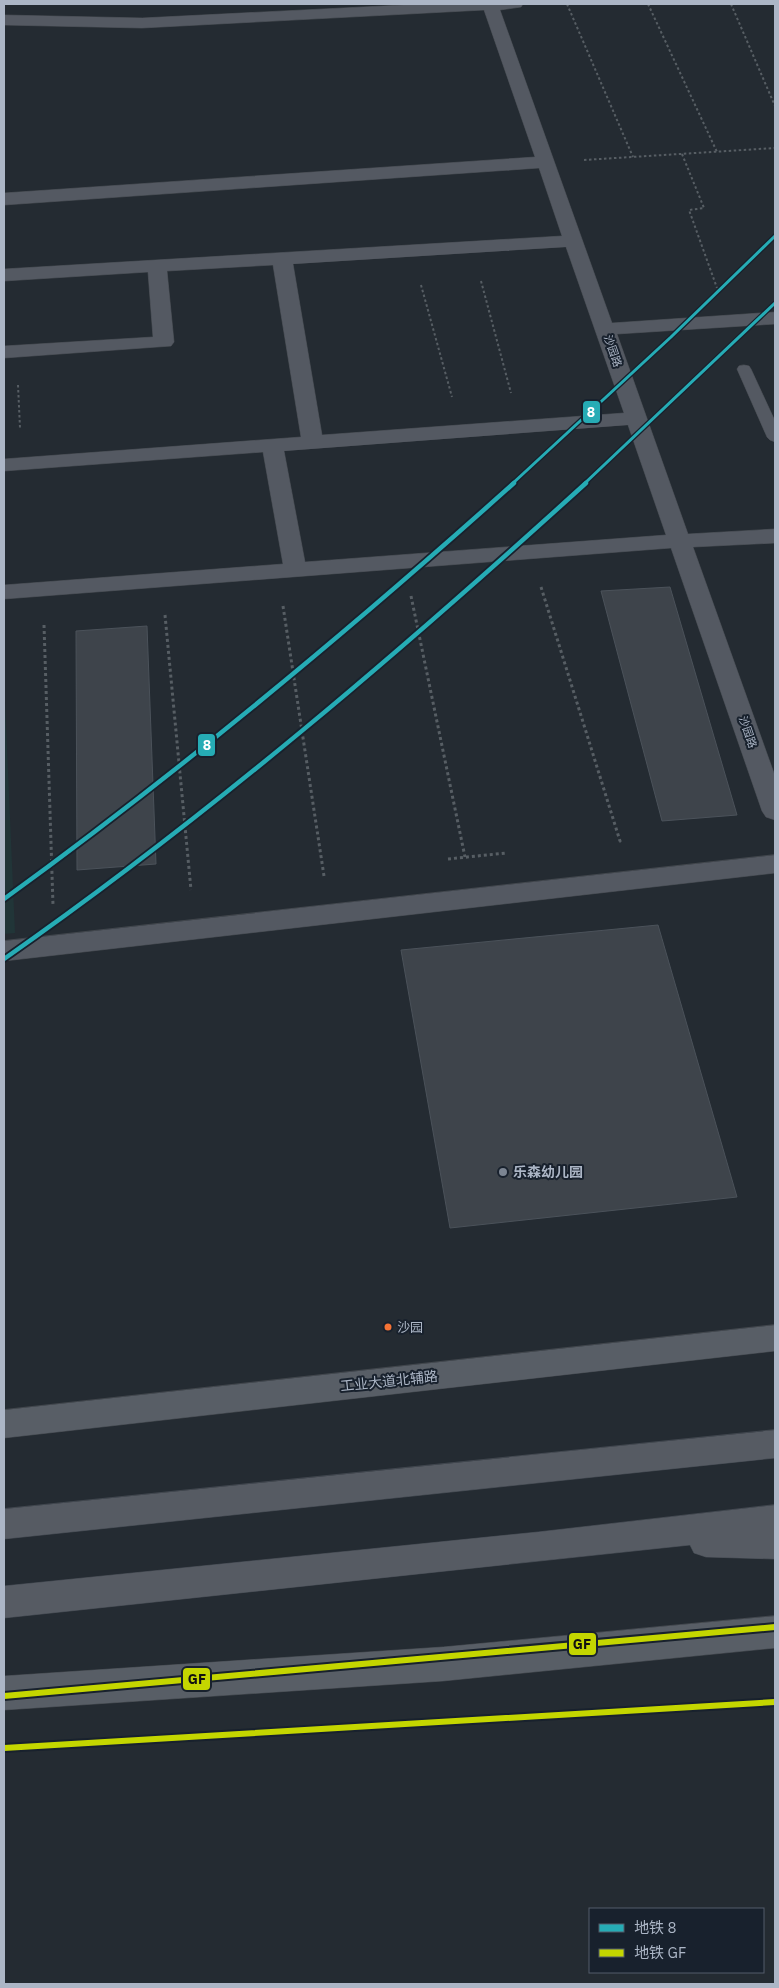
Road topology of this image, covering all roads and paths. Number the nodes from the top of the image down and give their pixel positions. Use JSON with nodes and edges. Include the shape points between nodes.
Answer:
{"nodes":[{"id":1,"x":491,"y":4,"type":"edge"},
{"id":2,"x":515,"y":4,"type":"edge"},
{"id":3,"x":567,"y":4,"type":"edge"},
{"id":4,"x":648,"y":4,"type":"edge"},
{"id":5,"x":730,"y":4,"type":"edge"},
{"id":6,"x":4,"y":20,"type":"edge"},
{"id":7,"x":775,"y":106,"type":"edge"},
{"id":8,"x":775,"y":148,"type":"edge"},
{"id":9,"x":717,"y":152,"type":"junction"},
{"id":10,"x":682,"y":154,"type":"junction"},
{"id":11,"x":634,"y":157,"type":"junction"},
{"id":12,"x":546,"y":162,"type":"junction"},
{"id":13,"x":4,"y":199,"type":"edge"},
{"id":14,"x":574,"y":241,"type":"junction"},
{"id":15,"x":471,"y":247,"type":"junction"},
{"id":16,"x":411,"y":250,"type":"junction"},
{"id":17,"x":282,"y":258,"type":"junction"},
{"id":18,"x":157,"y":266,"type":"junction"},
{"id":19,"x":4,"y":275,"type":"edge"},
{"id":20,"x":775,"y":318,"type":"edge"},
{"id":21,"x":729,"y":321,"type":"junction"},
{"id":22,"x":605,"y":329,"type":"junction"},
{"id":23,"x":10,"y":352,"type":"edge"},
{"id":24,"x":744,"y":369,"type":"dead end"},
{"id":25,"x":637,"y":418,"type":"junction"},
{"id":26,"x":520,"y":427,"type":"junction"},
{"id":27,"x":462,"y":431,"type":"junction"},
{"id":28,"x":775,"y":437,"type":"edge"},
{"id":29,"x":313,"y":442,"type":"junction"},
{"id":30,"x":272,"y":445,"type":"junction"},
{"id":31,"x":13,"y":465,"type":"edge"},
{"id":32,"x":775,"y":536,"type":"edge"},
{"id":33,"x":680,"y":540,"type":"junction"},
{"id":34,"x":530,"y":552,"type":"junction"},
{"id":35,"x":404,"y":562,"type":"junction"},
{"id":36,"x":286,"y":571,"type":"junction"},
{"id":37,"x":161,"y":580,"type":"junction"},
{"id":38,"x":43,"y":589,"type":"junction"},
{"id":39,"x":4,"y":592,"type":"edge"},
{"id":40,"x":775,"y":811,"type":"edge"},
{"id":41,"x":610,"y":842,"type":"dead end"},
{"id":42,"x":513,"y":852,"type":"dead end"},
{"id":43,"x":464,"y":857,"type":"junction"},
{"id":44,"x":446,"y":860,"type":"dead end"},
{"id":45,"x":775,"y":864,"type":"edge"},
{"id":46,"x":334,"y":876,"type":"dead end"},
{"id":47,"x":324,"y":877,"type":"junction"},
{"id":48,"x":315,"y":878,"type":"dead end"},
{"id":49,"x":200,"y":889,"type":"dead end"},
{"id":50,"x":53,"y":905,"type":"dead end"},
{"id":51,"x":4,"y":951,"type":"edge"},
{"id":52,"x":775,"y":1338,"type":"edge"},
{"id":53,"x":4,"y":1424,"type":"edge"},
{"id":54,"x":775,"y":1444,"type":"edge"},
{"id":55,"x":775,"y":1520,"type":"edge"},
{"id":56,"x":4,"y":1524,"type":"edge"},
{"id":57,"x":604,"y":1539,"type":"junction"},
{"id":58,"x":775,"y":1544,"type":"edge"},
{"id":59,"x":4,"y":1602,"type":"edge"},
{"id":60,"x":775,"y":1632,"type":"edge"},
{"id":61,"x":4,"y":1693,"type":"edge"}],
"edges":[{"from":1,"to":2,"type":"street"},
{"from":1,"to":6,"type":"street","via":[[142,23]]},
{"from":1,"to":12,"type":"street","name":"沙园路"},
{"from":3,"to":11,"type":"path"},
{"from":4,"to":9,"type":"path"},
{"from":5,"to":7,"type":"path"},
{"from":8,"to":9,"type":"path"},
{"from":9,"to":10,"type":"path"},
{"from":10,"to":11,"type":"path"},
{"from":10,"to":21,"type":"path","via":[[704,208],[689,210]]},
{"from":11,"to":12,"type":"path"},
{"from":12,"to":13,"type":"street"},
{"from":12,"to":14,"type":"street","name":"沙园路"},
{"from":14,"to":15,"type":"street"},
{"from":14,"to":22,"type":"street","name":"沙园路"},
{"from":15,"to":16,"type":"street"},
{"from":15,"to":26,"type":"path"},
{"from":16,"to":17,"type":"street"},
{"from":16,"to":27,"type":"path"},
{"from":17,"to":18,"type":"street"},
{"from":17,"to":29,"type":"street"},
{"from":18,"to":19,"type":"street"},
{"from":18,"to":23,"type":"street","via":[[164,342]]},
{"from":20,"to":21,"type":"street"},
{"from":21,"to":22,"type":"street"},
{"from":22,"to":25,"type":"street","name":"沙园路"},
{"from":23,"to":31,"type":"path"},
{"from":24,"to":28,"type":"lane"},
{"from":25,"to":26,"type":"street"},
{"from":25,"to":33,"type":"street","name":"沙园路"},
{"from":26,"to":27,"type":"street"},
{"from":27,"to":29,"type":"street"},
{"from":29,"to":30,"type":"street"},
{"from":30,"to":31,"type":"street"},
{"from":30,"to":36,"type":"street"},
{"from":32,"to":33,"type":"street"},
{"from":33,"to":34,"type":"street"},
{"from":33,"to":40,"type":"street","name":"沙园路"},
{"from":34,"to":35,"type":"street"},
{"from":34,"to":41,"type":"path","via":[[620,841]]},
{"from":35,"to":36,"type":"street"},
{"from":35,"to":43,"type":"path"},
{"from":36,"to":37,"type":"street"},
{"from":36,"to":47,"type":"path"},
{"from":37,"to":38,"type":"street"},
{"from":37,"to":49,"type":"path","via":[[191,890]]},
{"from":38,"to":39,"type":"street"},
{"from":38,"to":50,"type":"path"},
{"from":42,"to":43,"type":"path"},
{"from":43,"to":44,"type":"path"},
{"from":45,"to":51,"type":"street"},
{"from":46,"to":47,"type":"path"},
{"from":47,"to":48,"type":"path"},
{"from":52,"to":53,"type":"main road","name":"工业大道北辅路"},
{"from":54,"to":56,"type":"main road"},
{"from":55,"to":57,"type":"main road"},
{"from":57,"to":58,"type":"main road"},
{"from":57,"to":59,"type":"main road"},
{"from":60,"to":61,"type":"main road","via":[[443,1664]]}]}
